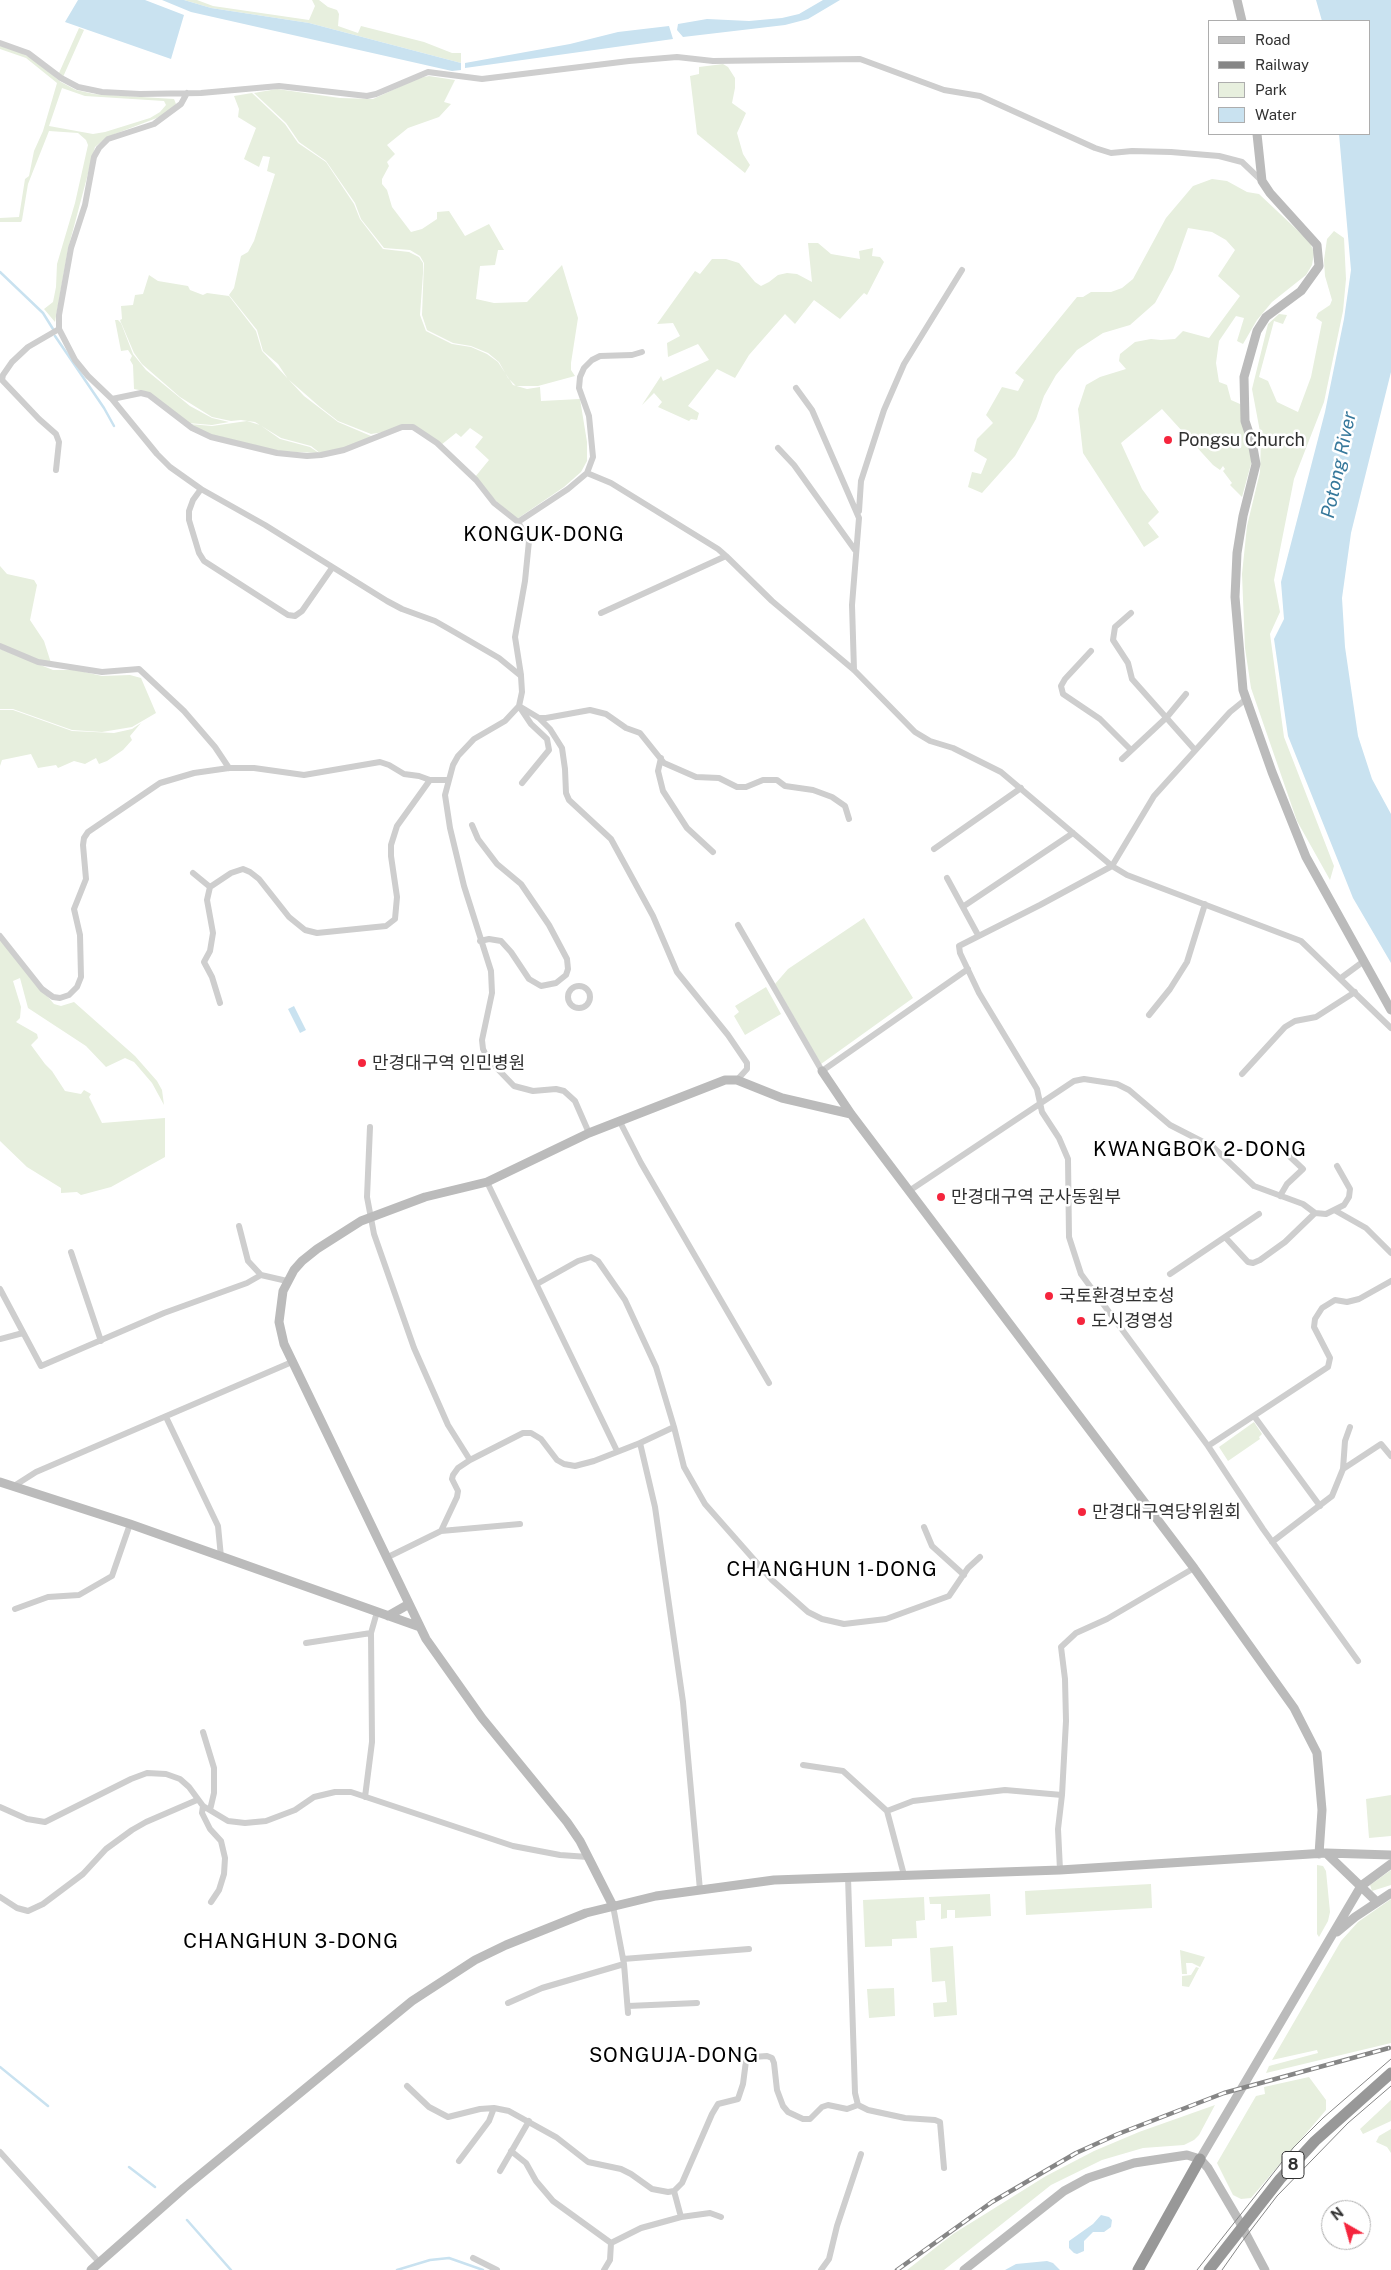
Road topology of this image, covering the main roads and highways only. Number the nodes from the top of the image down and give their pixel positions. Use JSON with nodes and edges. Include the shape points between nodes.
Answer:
{"nodes":[{"id":1,"x":1391,"y":2073,"type":"edge"},
{"id":2,"x":1200,"y":2159,"type":"road end"},
{"id":3,"x":1138,"y":2270,"type":"edge"},
{"id":4,"x":1209,"y":2270,"type":"edge"}],
"edges":[{"from":1,"to":4,"type":"highway","number":"8","bridge":true,"via":[[1315,2141],[1280,2179]]},
{"from":2,"to":3,"type":"highway"}]}
